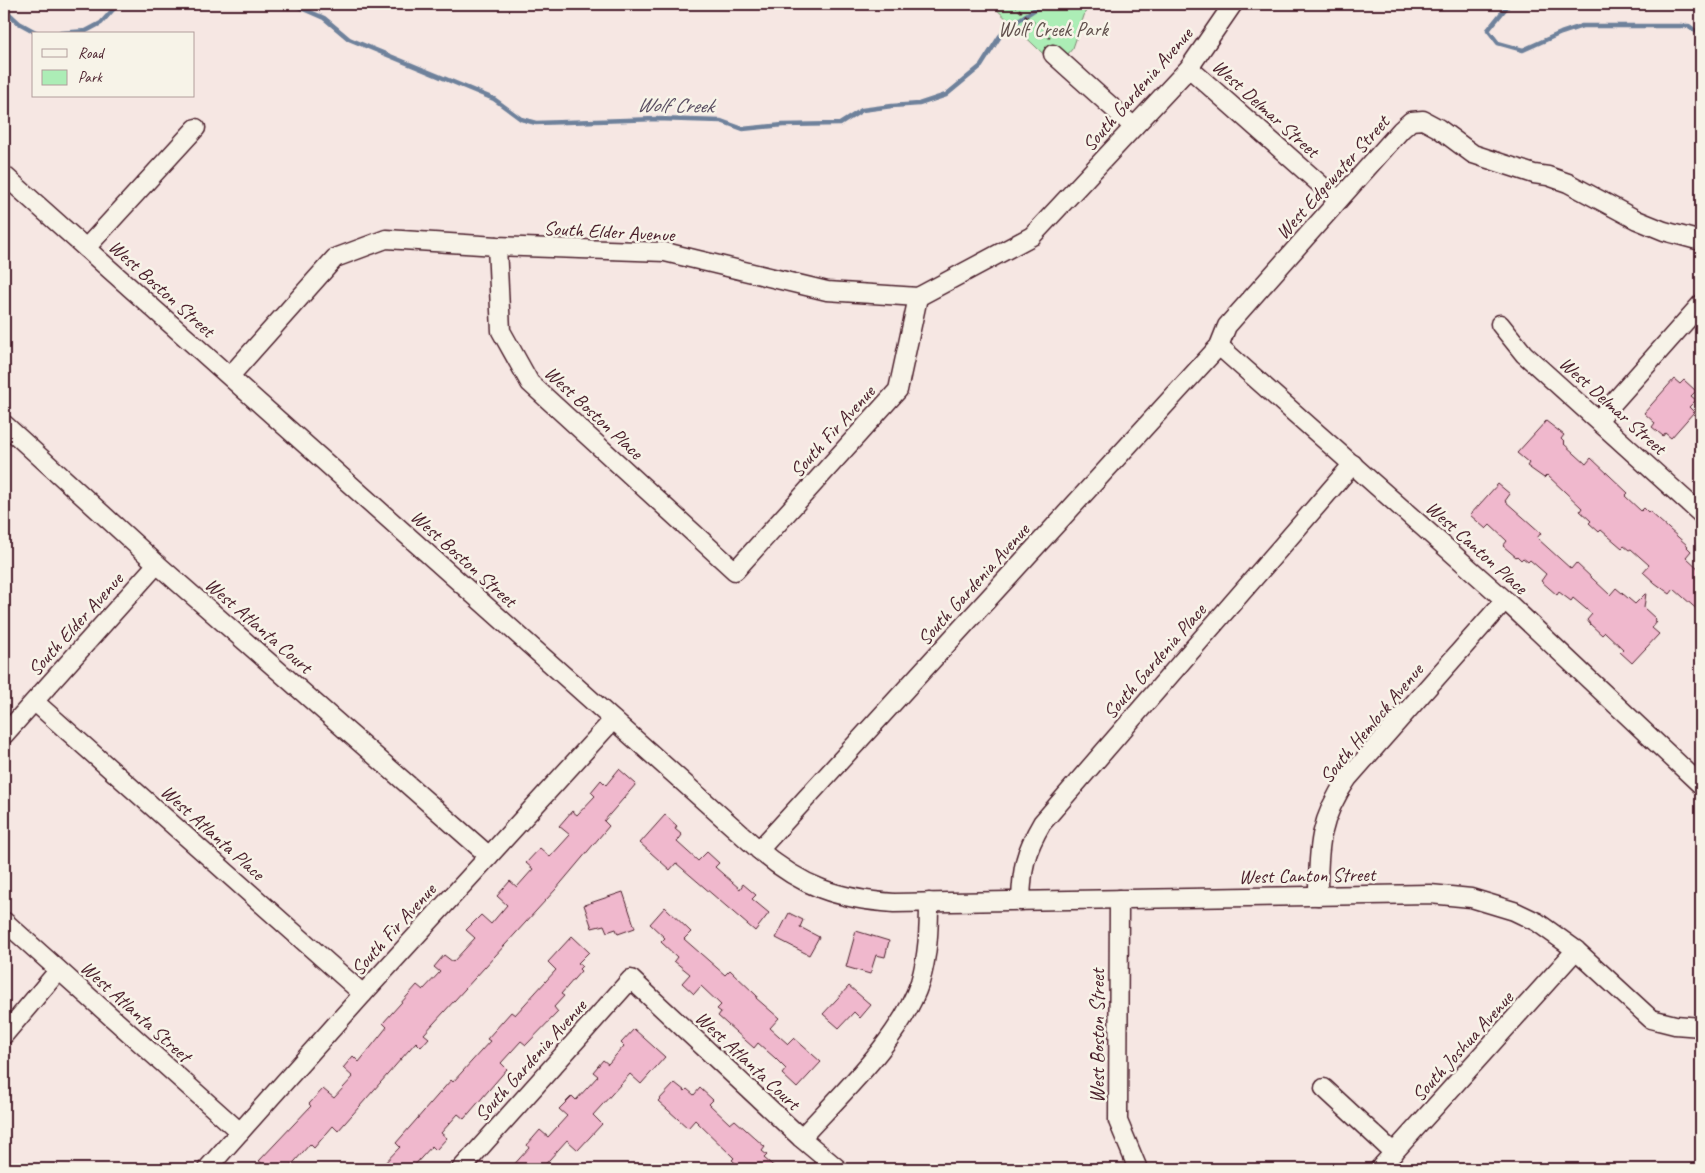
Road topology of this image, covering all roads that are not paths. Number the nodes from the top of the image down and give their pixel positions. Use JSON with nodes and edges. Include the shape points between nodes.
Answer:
{"nodes":[{"id":1,"x":1233,"y":4,"type":"edge"},
{"id":2,"x":1052,"y":46,"type":"road end"},
{"id":3,"x":1189,"y":68,"type":"junction"},
{"id":4,"x":1134,"y":127,"type":"junction"},
{"id":5,"x":196,"y":128,"type":"dead end"},
{"id":6,"x":4,"y":175,"type":"edge"},
{"id":7,"x":1338,"y":200,"type":"junction"},
{"id":8,"x":1701,"y":242,"type":"edge"},
{"id":9,"x":497,"y":246,"type":"junction"},
{"id":10,"x":86,"y":248,"type":"junction"},
{"id":11,"x":918,"y":298,"type":"junction"},
{"id":12,"x":1701,"y":304,"type":"edge"},
{"id":13,"x":1500,"y":324,"type":"dead end"},
{"id":14,"x":1219,"y":346,"type":"junction"},
{"id":15,"x":230,"y":376,"type":"junction"},
{"id":16,"x":1598,"y":420,"type":"junction"},
{"id":17,"x":6,"y":430,"type":"edge"},
{"id":18,"x":1353,"y":464,"type":"junction"},
{"id":19,"x":1701,"y":514,"type":"edge"},
{"id":20,"x":157,"y":564,"type":"junction"},
{"id":21,"x":735,"y":571,"type":"joint"},
{"id":22,"x":1505,"y":600,"type":"junction"},
{"id":23,"x":35,"y":702,"type":"junction"},
{"id":24,"x":613,"y":720,"type":"junction"},
{"id":25,"x":4,"y":735,"type":"edge"},
{"id":26,"x":1701,"y":785,"type":"edge"},
{"id":27,"x":759,"y":850,"type":"junction"},
{"id":28,"x":488,"y":856,"type":"junction"},
{"id":29,"x":1318,"y":896,"type":"junction"},
{"id":30,"x":1119,"y":899,"type":"junction"},
{"id":31,"x":1020,"y":901,"type":"junction"},
{"id":32,"x":929,"y":902,"type":"junction"},
{"id":33,"x":4,"y":921,"type":"edge"},
{"id":34,"x":1576,"y":950,"type":"junction"},
{"id":35,"x":58,"y":971,"type":"junction"},
{"id":36,"x":631,"y":979,"type":"joint"},
{"id":37,"x":363,"y":994,"type":"junction"},
{"id":38,"x":1701,"y":1027,"type":"edge"},
{"id":39,"x":4,"y":1035,"type":"edge"},
{"id":40,"x":1324,"y":1088,"type":"dead end"},
{"id":41,"x":240,"y":1132,"type":"junction"},
{"id":42,"x":801,"y":1138,"type":"junction"},
{"id":43,"x":1394,"y":1153,"type":"junction"},
{"id":44,"x":207,"y":1169,"type":"edge"},
{"id":45,"x":461,"y":1169,"type":"edge"},
{"id":46,"x":838,"y":1169,"type":"edge"},
{"id":47,"x":1138,"y":1169,"type":"edge"},
{"id":48,"x":1379,"y":1169,"type":"edge"}],
"edges":[{"from":1,"to":3,"type":"street","name":"South Gardenia Avenue"},
{"from":2,"to":4,"type":"street"},
{"from":3,"to":4,"type":"street","name":"South Gardenia Avenue"},
{"from":3,"to":7,"type":"street","name":"West Delmar Street"},
{"from":4,"to":11,"type":"street","name":"South Gardenia Avenue","via":[[1032,236]]},
{"from":5,"to":10,"type":"street"},
{"from":6,"to":10,"type":"street","name":"West Boston Street"},
{"from":7,"to":8,"type":"street","name":"West Edgewater Street","via":[[1401,130],[1411,121],[1423,120],[1473,154],[1568,183],[1637,220]]},
{"from":7,"to":14,"type":"street","name":"West Edgewater Street","via":[[1227,326]]},
{"from":9,"to":11,"type":"street","name":"South Elder Avenue","via":[[665,252],[828,290]]},
{"from":9,"to":15,"type":"street","name":"South Elder Avenue","via":[[386,240],[335,258]]},
{"from":9,"to":21,"type":"street","name":"West Boston Place","via":[[501,331],[530,383]]},
{"from":10,"to":15,"type":"street","name":"West Boston Street"},
{"from":11,"to":21,"type":"street","name":"South Fir Avenue","via":[[898,390]]},
{"from":12,"to":16,"type":"street"},
{"from":13,"to":16,"type":"street","name":"West Delmar Street","via":[[1524,354]]},
{"from":14,"to":18,"type":"street","name":"West Canton Place"},
{"from":14,"to":27,"type":"street","name":"South Gardenia Avenue"},
{"from":15,"to":24,"type":"street","name":"West Boston Street"},
{"from":16,"to":19,"type":"street","name":"West Delmar Street"},
{"from":17,"to":20,"type":"street","name":"West Atlanta Court"},
{"from":18,"to":22,"type":"street","name":"West Canton Place"},
{"from":18,"to":31,"type":"street","name":"South Gardenia Place","via":[[1042,823],[1024,860]]},
{"from":20,"to":23,"type":"street","name":"South Elder Avenue"},
{"from":20,"to":28,"type":"street","name":"West Atlanta Court"},
{"from":22,"to":26,"type":"street","name":"West Canton Place"},
{"from":22,"to":29,"type":"street","name":"South Hemlock Avenue","via":[[1335,796],[1323,828]]},
{"from":23,"to":25,"type":"street","name":"South Elder Avenue"},
{"from":23,"to":37,"type":"street","name":"West Atlanta Place"},
{"from":24,"to":27,"type":"street","name":"West Boston Street"},
{"from":24,"to":28,"type":"street","name":"South Fir Avenue"},
{"from":27,"to":32,"type":"street","name":"West Boston Street","via":[[795,877],[840,895],[894,903]]},
{"from":28,"to":37,"type":"street","name":"South Fir Avenue"},
{"from":29,"to":30,"type":"street","name":"West Canton Street"},
{"from":29,"to":34,"type":"street","name":"West Canton Street","via":[[1430,894],[1471,898],[1537,922]]},
{"from":30,"to":31,"type":"street","name":"West Canton Street"},
{"from":30,"to":47,"type":"street","name":"West Boston Street","via":[[1118,1121]]},
{"from":31,"to":32,"type":"street","name":"West Canton Street"},
{"from":32,"to":42,"type":"street","via":[[926,954],[910,1006],[876,1056]]},
{"from":33,"to":35,"type":"street","name":"West Atlanta Street"},
{"from":34,"to":38,"type":"street","name":"West Canton Street","via":[[1651,1019],[1665,1024]]},
{"from":34,"to":43,"type":"street","name":"South Joshua Avenue"},
{"from":35,"to":39,"type":"street"},
{"from":35,"to":41,"type":"street","name":"West Atlanta Street"},
{"from":36,"to":42,"type":"street","name":"West Atlanta Court"},
{"from":36,"to":45,"type":"street","name":"South Gardenia Avenue"},
{"from":37,"to":41,"type":"street","name":"South Fir Avenue"},
{"from":40,"to":43,"type":"street"},
{"from":41,"to":44,"type":"street","name":"South Fir Avenue"},
{"from":42,"to":46,"type":"street","name":"West Atlanta Court"},
{"from":43,"to":48,"type":"street","name":"South Joshua Avenue"}]}
